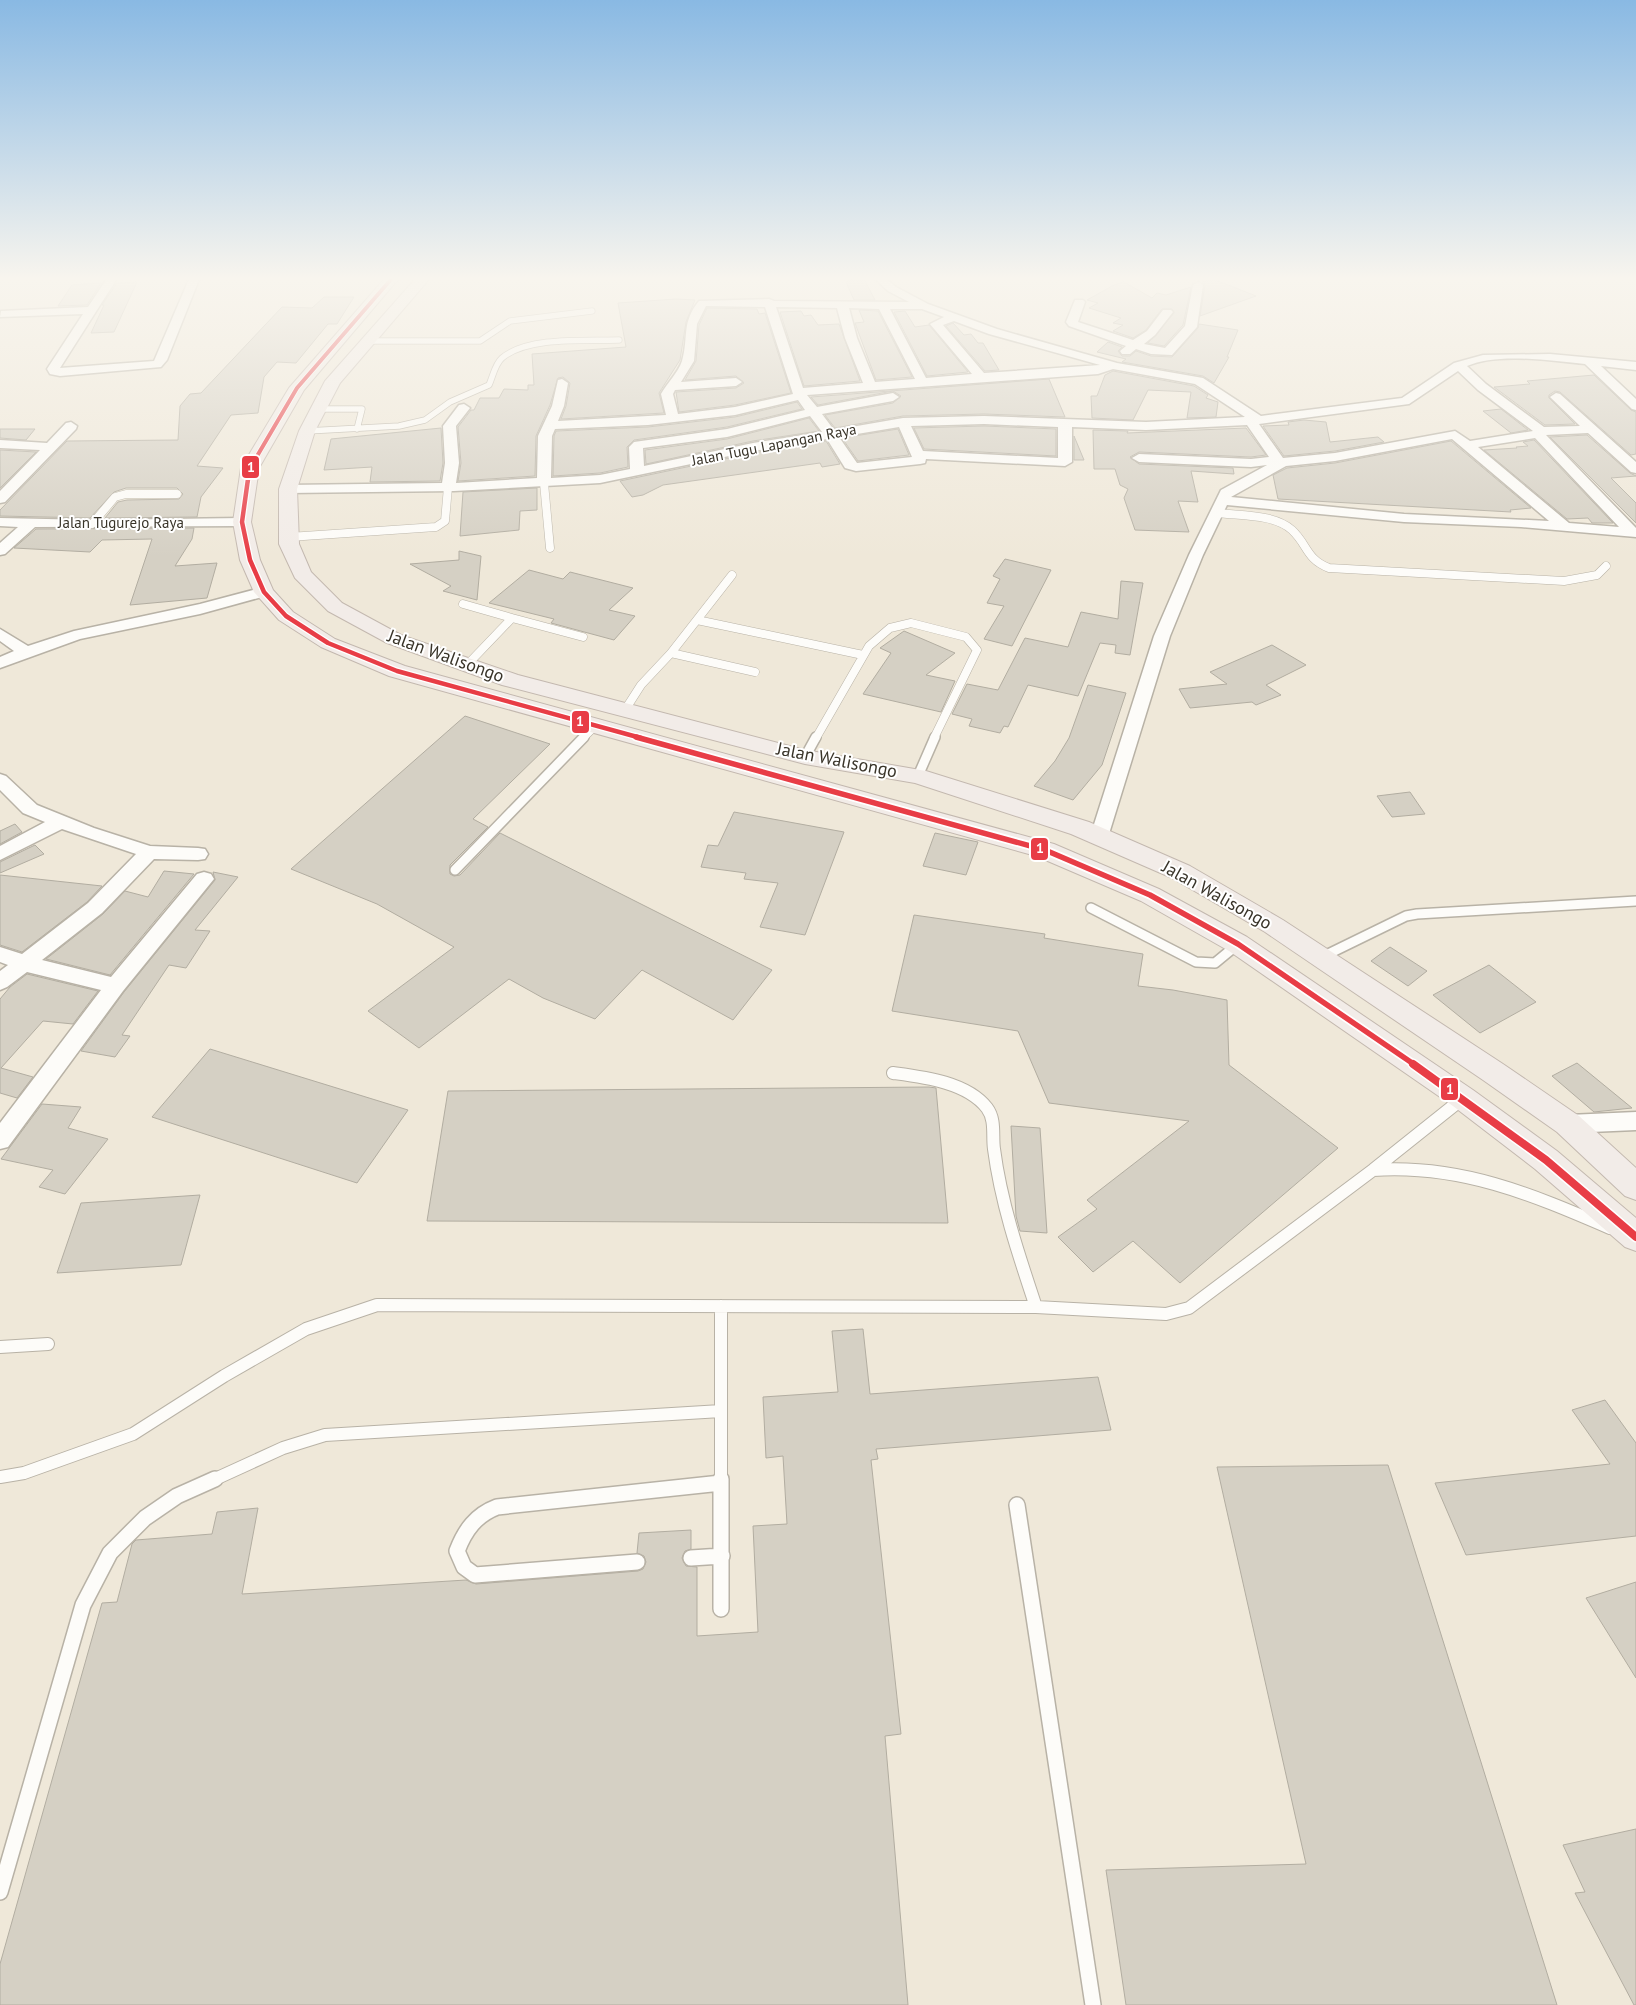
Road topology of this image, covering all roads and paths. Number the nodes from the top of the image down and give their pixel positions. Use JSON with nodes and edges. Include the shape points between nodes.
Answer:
{"nodes":[{"id":1,"x":57,"y":371,"type":"edge"},
{"id":2,"x":85,"y":371,"type":"edge"},
{"id":3,"x":312,"y":371,"type":"edge"},
{"id":4,"x":342,"y":371,"type":"edge"},
{"id":5,"x":495,"y":371,"type":"edge"},
{"id":6,"x":683,"y":371,"type":"edge"},
{"id":7,"x":791,"y":371,"type":"edge"},
{"id":8,"x":865,"y":371,"type":"edge"},
{"id":9,"x":917,"y":371,"type":"edge"},
{"id":10,"x":975,"y":371,"type":"edge"},
{"id":11,"x":1089,"y":371,"type":"edge"},
{"id":12,"x":1143,"y":371,"type":"edge"},
{"id":13,"x":1454,"y":371,"type":"edge"},
{"id":14,"x":1465,"y":371,"type":"edge"},
{"id":15,"x":1599,"y":371,"type":"edge"},
{"id":16,"x":977,"y":378,"type":"junction"},
{"id":17,"x":922,"y":381,"type":"junction"},
{"id":18,"x":736,"y":382,"type":"dead end"},
{"id":19,"x":562,"y":384,"type":"dead end"},
{"id":20,"x":871,"y":386,"type":"junction"},
{"id":21,"x":671,"y":387,"type":"junction"},
{"id":22,"x":799,"y":394,"type":"junction"},
{"id":23,"x":893,"y":397,"type":"dead end"},
{"id":24,"x":1556,"y":397,"type":"dead end"},
{"id":25,"x":1636,"y":406,"type":"edge"},
{"id":26,"x":464,"y":408,"type":"dead end"},
{"id":27,"x":813,"y":412,"type":"junction"},
{"id":28,"x":673,"y":418,"type":"junction"},
{"id":29,"x":322,"y":420,"type":"junction"},
{"id":30,"x":1255,"y":420,"type":"junction"},
{"id":31,"x":903,"y":422,"type":"junction"},
{"id":32,"x":1065,"y":422,"type":"junction"},
{"id":33,"x":549,"y":425,"type":"junction"},
{"id":34,"x":71,"y":426,"type":"dead end"},
{"id":35,"x":357,"y":429,"type":"junction"},
{"id":36,"x":1592,"y":429,"type":"junction"},
{"id":37,"x":1539,"y":432,"type":"junction"},
{"id":38,"x":830,"y":433,"type":"junction"},
{"id":39,"x":0,"y":444,"type":"edge"},
{"id":40,"x":1468,"y":445,"type":"junction"},
{"id":41,"x":51,"y":447,"type":"junction"},
{"id":42,"x":919,"y":455,"type":"junction"},
{"id":43,"x":1139,"y":458,"type":"dead end"},
{"id":44,"x":1636,"y":469,"type":"edge"},
{"id":45,"x":637,"y":473,"type":"junction"},
{"id":46,"x":544,"y":483,"type":"junction"},
{"id":47,"x":448,"y":487,"type":"junction"},
{"id":48,"x":288,"y":489,"type":"junction"},
{"id":49,"x":177,"y":494,"type":"dead end"},
{"id":50,"x":0,"y":499,"type":"edge"},
{"id":51,"x":1220,"y":507,"type":"junction"},
{"id":52,"x":0,"y":522,"type":"edge"},
{"id":53,"x":31,"y":522,"type":"junction"},
{"id":54,"x":242,"y":522,"type":"junction"},
{"id":55,"x":92,"y":524,"type":"junction"},
{"id":56,"x":1565,"y":527,"type":"junction"},
{"id":57,"x":1634,"y":533,"type":"edge"},
{"id":58,"x":289,"y":537,"type":"junction"},
{"id":59,"x":550,"y":548,"type":"dead end"},
{"id":60,"x":0,"y":551,"type":"edge"},
{"id":61,"x":1606,"y":566,"type":"dead end"},
{"id":62,"x":732,"y":575,"type":"dead end"},
{"id":63,"x":264,"y":592,"type":"junction"},
{"id":64,"x":463,"y":604,"type":"dead end"},
{"id":65,"x":512,"y":618,"type":"junction"},
{"id":66,"x":697,"y":620,"type":"junction"},
{"id":67,"x":0,"y":634,"type":"edge"},
{"id":68,"x":582,"y":637,"type":"dead end"},
{"id":69,"x":25,"y":651,"type":"junction"},
{"id":70,"x":670,"y":653,"type":"junction"},
{"id":71,"x":863,"y":655,"type":"junction"},
{"id":72,"x":0,"y":663,"type":"edge"},
{"id":73,"x":467,"y":665,"type":"junction"},
{"id":74,"x":755,"y":672,"type":"dead end"},
{"id":75,"x":625,"y":710,"type":"junction"},
{"id":76,"x":596,"y":725,"type":"junction"},
{"id":77,"x":805,"y":757,"type":"junction"},
{"id":78,"x":918,"y":776,"type":"junction"},
{"id":79,"x":0,"y":780,"type":"edge"},
{"id":80,"x":60,"y":822,"type":"junction"},
{"id":81,"x":1099,"y":837,"type":"junction"},
{"id":82,"x":149,"y":852,"type":"junction"},
{"id":83,"x":0,"y":854,"type":"edge"},
{"id":84,"x":198,"y":854,"type":"dead end"},
{"id":85,"x":455,"y":870,"type":"dead end"},
{"id":86,"x":204,"y":879,"type":"dead end"},
{"id":87,"x":1636,"y":902,"type":"edge"},
{"id":88,"x":1090,"y":908,"type":"dead end"},
{"id":89,"x":1238,"y":944,"type":"junction"},
{"id":90,"x":0,"y":954,"type":"edge"},
{"id":91,"x":1319,"y":958,"type":"junction"},
{"id":92,"x":22,"y":962,"type":"junction"},
{"id":93,"x":0,"y":982,"type":"edge"},
{"id":94,"x":116,"y":986,"type":"junction"},
{"id":95,"x":892,"y":1073,"type":"dead end"},
{"id":96,"x":1463,"y":1098,"type":"junction"},
{"id":97,"x":1636,"y":1121,"type":"edge"},
{"id":98,"x":1568,"y":1124,"type":"junction"},
{"id":99,"x":0,"y":1140,"type":"edge"},
{"id":100,"x":1373,"y":1170,"type":"junction"},
{"id":101,"x":1636,"y":1186,"type":"edge"},
{"id":102,"x":1636,"y":1238,"type":"edge"},
{"id":103,"x":721,"y":1306,"type":"junction"},
{"id":104,"x":1036,"y":1307,"type":"junction"},
{"id":105,"x":48,"y":1344,"type":"dead end"},
{"id":106,"x":0,"y":1347,"type":"edge"},
{"id":107,"x":721,"y":1411,"type":"junction"},
{"id":108,"x":0,"y":1477,"type":"edge"},
{"id":109,"x":721,"y":1483,"type":"junction"},
{"id":110,"x":1017,"y":1505,"type":"dead end"},
{"id":111,"x":722,"y":1556,"type":"junction"},
{"id":112,"x":691,"y":1558,"type":"dead end"},
{"id":113,"x":637,"y":1562,"type":"dead end"},
{"id":114,"x":722,"y":1609,"type":"dead end"},
{"id":115,"x":0,"y":1892,"type":"edge"},
{"id":116,"x":1093,"y":2005,"type":"edge"}],
"edges":[{"from":1,"to":2,"type":"street"},
{"from":3,"to":54,"type":"highway","name":"Jalan Walisongo","via":[[297,388],[250,468]]},
{"from":4,"to":29,"type":"highway","name":"Jalan Walisongo","via":[[333,381]]},
{"from":5,"to":35,"type":"lane","via":[[489,385],[450,402],[425,420],[399,426]]},
{"from":6,"to":21,"type":"street"},
{"from":7,"to":22,"type":"street"},
{"from":8,"to":20,"type":"street"},
{"from":9,"to":17,"type":"street"},
{"from":10,"to":16,"type":"street","via":[[980,376]]},
{"from":11,"to":16,"type":"street"},
{"from":12,"to":30,"type":"street","via":[[1199,381]]},
{"from":13,"to":30,"type":"street","name":"Jalan Tugu Lapangan Raya","via":[[1420,395],[1405,401]]},
{"from":14,"to":37,"type":"street"},
{"from":15,"to":25,"type":"street"},
{"from":16,"to":17,"type":"street"},
{"from":17,"to":20,"type":"street"},
{"from":18,"to":21,"type":"street"},
{"from":19,"to":33,"type":"street","via":[[558,406]]},
{"from":20,"to":22,"type":"street"},
{"from":21,"to":28,"type":"street","via":[[667,394]]},
{"from":22,"to":27,"type":"street"},
{"from":22,"to":28,"type":"street","via":[[735,411]]},
{"from":23,"to":27,"type":"street"},
{"from":24,"to":36,"type":"street"},
{"from":26,"to":47,"type":"street","via":[[449,426],[452,463]]},
{"from":27,"to":38,"type":"street"},
{"from":27,"to":45,"type":"street","via":[[726,433],[639,445],[636,447]]},
{"from":28,"to":33,"type":"street"},
{"from":29,"to":35,"type":"lane","via":[[335,430]]},
{"from":29,"to":35,"type":"lane","via":[[347,409],[360,408],[363,411]]},
{"from":29,"to":48,"type":"highway","name":"Jalan Walisongo"},
{"from":30,"to":32,"type":"street","name":"Jalan Tugu Lapangan Raya","via":[[1146,426]]},
{"from":30,"to":43,"type":"street","via":[[1276,460],[1251,463]]},
{"from":31,"to":32,"type":"street","name":"Jalan Tugu Lapangan Raya","via":[[985,427]]},
{"from":31,"to":38,"type":"street","name":"Jalan Tugu Lapangan Raya"},
{"from":31,"to":42,"type":"street"},
{"from":32,"to":42,"type":"street","via":[[1065,462],[985,452]]},
{"from":33,"to":46,"type":"street","via":[[545,436]]},
{"from":34,"to":41,"type":"street"},
{"from":36,"to":37,"type":"street"},
{"from":36,"to":44,"type":"street"},
{"from":37,"to":40,"type":"street"},
{"from":37,"to":57,"type":"street"},
{"from":38,"to":42,"type":"street","via":[[851,466],[919,460]]},
{"from":38,"to":45,"type":"street","name":"Jalan Tugu Lapangan Raya"},
{"from":39,"to":41,"type":"street"},
{"from":40,"to":51,"type":"street","via":[[1453,435],[1283,462],[1226,493]]},
{"from":40,"to":56,"type":"street"},
{"from":41,"to":50,"type":"street"},
{"from":45,"to":46,"type":"street","name":"Jalan Tugu Lapangan Raya","via":[[600,480]]},
{"from":46,"to":47,"type":"street","name":"Jalan Tugu Lapangan Raya"},
{"from":46,"to":59,"type":"lane"},
{"from":47,"to":48,"type":"street","name":"Jalan Tugu Lapangan Raya"},
{"from":47,"to":58,"type":"lane","via":[[444,521],[436,527]]},
{"from":48,"to":58,"type":"highway","name":"Jalan Walisongo"},
{"from":49,"to":55,"type":"lane","via":[[115,497]]},
{"from":51,"to":56,"type":"street"},
{"from":51,"to":61,"type":"lane","via":[[1279,521],[1292,530],[1310,559],[1329,568],[1564,582],[1597,575]]},
{"from":51,"to":81,"type":"street","via":[[1162,636]]},
{"from":52,"to":53,"type":"street","name":"Jalan Tugurejo Raya"},
{"from":53,"to":55,"type":"street","name":"Jalan Tugurejo Raya"},
{"from":53,"to":60,"type":"street"},
{"from":54,"to":55,"type":"street","name":"Jalan Tugurejo Raya"},
{"from":54,"to":63,"type":"highway","name":"Jalan Walisongo","via":[[250,560]]},
{"from":56,"to":57,"type":"street"},
{"from":58,"to":73,"type":"highway","name":"Jalan Walisongo","via":[[302,574],[335,607],[394,640]]},
{"from":62,"to":66,"type":"lane"},
{"from":63,"to":69,"type":"street","via":[[200,609],[75,634]]},
{"from":63,"to":76,"type":"highway","name":"Jalan Walisongo","via":[[286,616],[328,643],[397,671]]},
{"from":64,"to":65,"type":"lane"},
{"from":65,"to":68,"type":"lane"},
{"from":65,"to":73,"type":"lane"},
{"from":66,"to":70,"type":"lane"},
{"from":66,"to":71,"type":"lane"},
{"from":67,"to":69,"type":"street"},
{"from":69,"to":72,"type":"street"},
{"from":70,"to":74,"type":"lane"},
{"from":70,"to":75,"type":"lane"},
{"from":71,"to":77,"type":"lane"},
{"from":71,"to":78,"type":"lane","via":[[868,646],[890,628],[912,623],[966,637],[977,648]]},
{"from":73,"to":75,"type":"highway","name":"Jalan Walisongo","via":[[510,680]]},
{"from":75,"to":77,"type":"highway","name":"Jalan Walisongo"},
{"from":76,"to":85,"type":"lane"},
{"from":76,"to":89,"type":"highway","name":"Jalan Walisongo","via":[[1045,850],[1150,895]]},
{"from":77,"to":78,"type":"highway","name":"Jalan Walisongo"},
{"from":78,"to":81,"type":"highway","name":"Jalan Walisongo"},
{"from":79,"to":80,"type":"street","via":[[30,809]]},
{"from":80,"to":82,"type":"street"},
{"from":80,"to":83,"type":"street"},
{"from":81,"to":91,"type":"highway","name":"Jalan Walisongo","via":[[1181,872],[1274,926]]},
{"from":82,"to":84,"type":"street"},
{"from":82,"to":92,"type":"street","via":[[96,908]]},
{"from":86,"to":94,"type":"street"},
{"from":87,"to":91,"type":"lane","via":[[1577,903],[1406,916]]},
{"from":88,"to":89,"type":"lane","via":[[1204,965],[1223,960]]},
{"from":89,"to":96,"type":"highway","name":"Jalan Walisongo"},
{"from":90,"to":92,"type":"street"},
{"from":91,"to":98,"type":"highway","name":"Jalan Walisongo"},
{"from":92,"to":93,"type":"street"},
{"from":92,"to":94,"type":"street"},
{"from":94,"to":99,"type":"street"},
{"from":95,"to":104,"type":"lane","via":[[925,1076],[975,1098],[987,1108],[993,1119],[994,1148],[1015,1245]]},
{"from":96,"to":100,"type":"lane"},
{"from":96,"to":102,"type":"highway","name":"Jalan Walisongo","via":[[1546,1160]]},
{"from":97,"to":98,"type":"street"},
{"from":98,"to":101,"type":"highway","name":"Jalan Walisongo"},
{"from":100,"to":102,"type":"lane","via":[[1420,1168],[1467,1177],[1537,1197]]},
{"from":100,"to":104,"type":"lane","via":[[1189,1308],[1166,1314]]},
{"from":103,"to":104,"type":"lane"},
{"from":103,"to":107,"type":"lane"},
{"from":103,"to":108,"type":"lane","via":[[377,1305],[306,1329],[133,1434],[24,1473]]},
{"from":105,"to":106,"type":"lane"},
{"from":107,"to":109,"type":"lane"},
{"from":107,"to":115,"type":"lane","via":[[325,1435],[283,1448],[176,1496],[145,1518],[110,1553],[83,1605]]},
{"from":109,"to":111,"type":"lane"},
{"from":109,"to":113,"type":"lane","via":[[497,1507],[483,1512],[473,1521],[457,1551],[464,1568],[475,1575]]},
{"from":110,"to":116,"type":"lane"},
{"from":111,"to":112,"type":"lane"},
{"from":111,"to":114,"type":"lane"}]}
